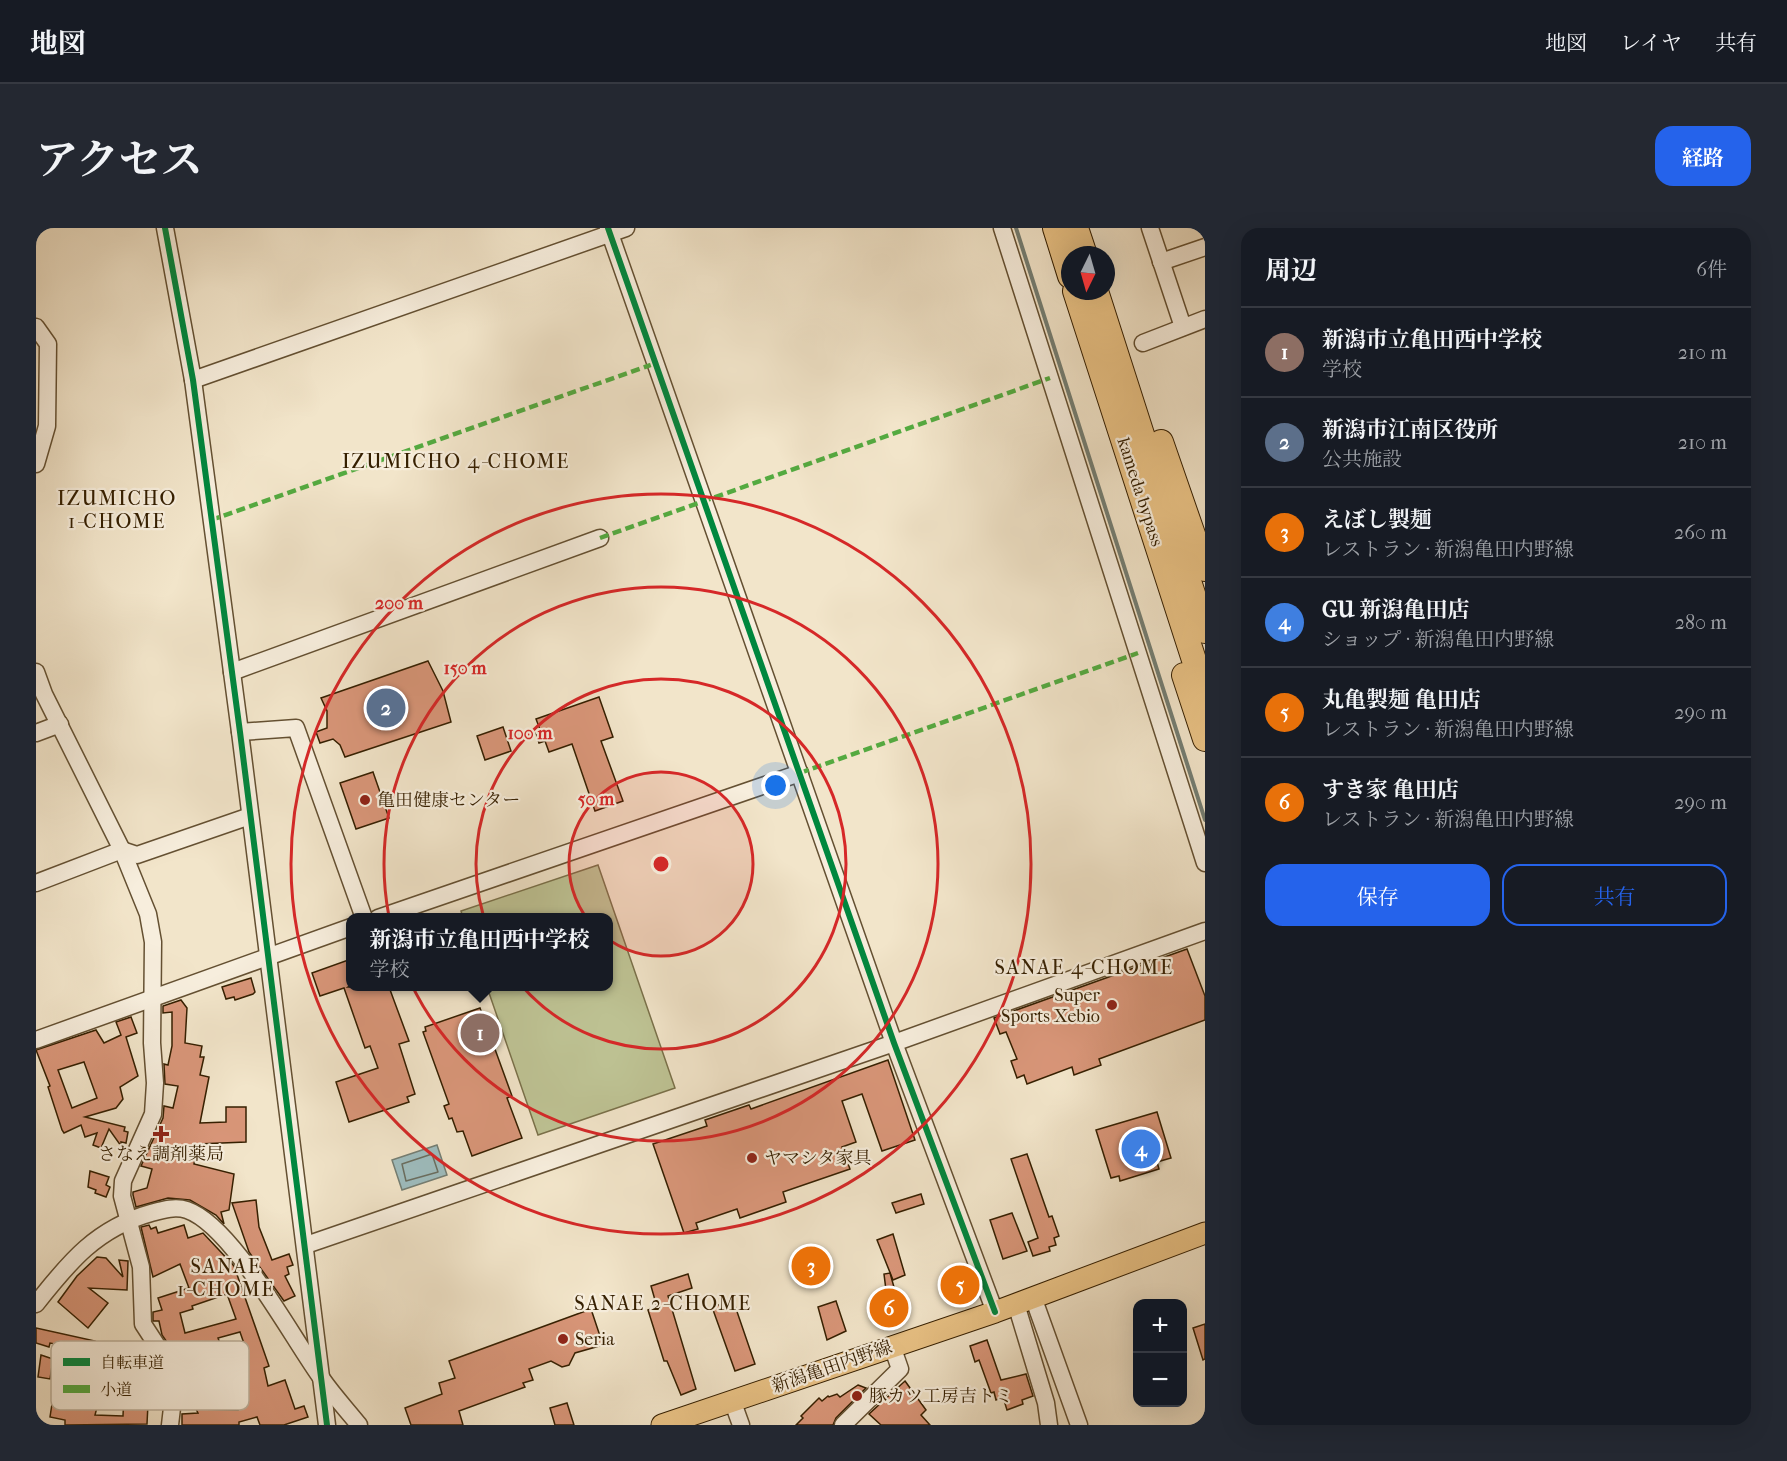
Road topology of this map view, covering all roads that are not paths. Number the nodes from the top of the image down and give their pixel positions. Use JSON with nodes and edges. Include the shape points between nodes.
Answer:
{"nodes":[{"id":1,"x":165,"y":228,"type":"edge"},
{"id":2,"x":1002,"y":228,"type":"edge"},
{"id":3,"x":1054,"y":228,"type":"edge"},
{"id":4,"x":1076,"y":228,"type":"edge"},
{"id":5,"x":1150,"y":228,"type":"edge"},
{"id":6,"x":614,"y":230,"type":"edge"},
{"id":7,"x":1082,"y":246,"type":"edge"},
{"id":8,"x":1205,"y":247,"type":"edge"},
{"id":9,"x":1061,"y":249,"type":"edge"},
{"id":10,"x":1161,"y":262,"type":"junction"},
{"id":11,"x":1078,"y":300,"type":"edge"},
{"id":12,"x":1100,"y":300,"type":"edge"},
{"id":13,"x":1101,"y":300,"type":"edge"},
{"id":14,"x":1205,"y":319,"type":"edge"},
{"id":15,"x":36,"y":327,"type":"edge"},
{"id":16,"x":1183,"y":327,"type":"junction"},
{"id":17,"x":1143,"y":343,"type":"dead end"},
{"id":18,"x":193,"y":380,"type":"junction"},
{"id":19,"x":1114,"y":413,"type":"junction"},
{"id":20,"x":36,"y":464,"type":"edge"},
{"id":21,"x":600,"y":538,"type":"dead end"},
{"id":22,"x":1205,"y":569,"type":"edge"},
{"id":23,"x":1205,"y":631,"type":"edge"},
{"id":24,"x":36,"y":672,"type":"edge"},
{"id":25,"x":232,"y":672,"type":"junction"},
{"id":26,"x":1205,"y":694,"type":"edge"},
{"id":27,"x":60,"y":724,"type":"junction"},
{"id":28,"x":36,"y":732,"type":"edge"},
{"id":29,"x":240,"y":732,"type":"junction"},
{"id":30,"x":1205,"y":739,"type":"edge"},
{"id":31,"x":800,"y":773,"type":"junction"},
{"id":32,"x":250,"y":816,"type":"junction"},
{"id":33,"x":122,"y":850,"type":"junction"},
{"id":34,"x":1205,"y":863,"type":"edge"},
{"id":35,"x":36,"y":883,"type":"edge"},
{"id":36,"x":362,"y":913,"type":"edge"},
{"id":37,"x":393,"y":913,"type":"edge"},
{"id":38,"x":346,"y":929,"type":"edge"},
{"id":39,"x":1205,"y":932,"type":"edge"},
{"id":40,"x":267,"y":956,"type":"junction"},
{"id":41,"x":153,"y":999,"type":"junction"},
{"id":42,"x":37,"y":1037,"type":"edge"},
{"id":43,"x":894,"y":1043,"type":"junction"},
{"id":44,"x":129,"y":1220,"type":"junction"},
{"id":45,"x":1205,"y":1233,"type":"edge"},
{"id":46,"x":306,"y":1245,"type":"junction"},
{"id":47,"x":1025,"y":1301,"type":"junction"},
{"id":48,"x":36,"y":1304,"type":"edge"},
{"id":49,"x":995,"y":1312,"type":"junction"},
{"id":50,"x":154,"y":1341,"type":"edge"},
{"id":51,"x":892,"y":1347,"type":"junction"},
{"id":52,"x":322,"y":1380,"type":"junction"},
{"id":53,"x":732,"y":1400,"type":"junction"},
{"id":54,"x":172,"y":1410,"type":"edge"},
{"id":55,"x":170,"y":1425,"type":"edge"},
{"id":56,"x":327,"y":1425,"type":"edge"},
{"id":57,"x":359,"y":1425,"type":"edge"},
{"id":58,"x":662,"y":1425,"type":"edge"},
{"id":59,"x":741,"y":1425,"type":"edge"},
{"id":60,"x":843,"y":1425,"type":"edge"},
{"id":61,"x":1049,"y":1425,"type":"edge"},
{"id":62,"x":1079,"y":1425,"type":"edge"}],
"edges":[{"from":1,"to":18,"type":"street"},
{"from":2,"to":34,"type":"street"},
{"from":3,"to":9,"type":"highway"},
{"from":4,"to":7,"type":"highway"},
{"from":5,"to":10,"type":"street"},
{"from":6,"to":18,"type":"street"},
{"from":6,"to":31,"type":"street"},
{"from":8,"to":10,"type":"street"},
{"from":10,"to":16,"type":"street"},
{"from":11,"to":19,"type":"highway","name":"kameda bypass"},
{"from":12,"to":23,"type":"highway","name":"kameda bypass"},
{"from":13,"to":22,"type":"highway","via":[[1164,448]]},
{"from":14,"to":16,"type":"street"},
{"from":15,"to":20,"type":"street","via":[[48,344],[47,426]]},
{"from":16,"to":17,"type":"street"},
{"from":18,"to":25,"type":"street"},
{"from":19,"to":26,"type":"highway","name":"kameda bypass"},
{"from":19,"to":30,"type":"highway","via":[[1110,436]]},
{"from":21,"to":25,"type":"street"},
{"from":24,"to":27,"type":"street"},
{"from":25,"to":29,"type":"street"},
{"from":27,"to":28,"type":"street"},
{"from":27,"to":33,"type":"street"},
{"from":29,"to":32,"type":"street"},
{"from":29,"to":36,"type":"street","via":[[296,728]]},
{"from":31,"to":37,"type":"street"},
{"from":31,"to":43,"type":"street"},
{"from":32,"to":33,"type":"street","via":[[137,855]]},
{"from":32,"to":40,"type":"street"},
{"from":33,"to":35,"type":"street"},
{"from":33,"to":41,"type":"street","via":[[148,914],[153,942]]},
{"from":38,"to":40,"type":"street"},
{"from":39,"to":43,"type":"street"},
{"from":40,"to":41,"type":"street"},
{"from":40,"to":46,"type":"street"},
{"from":41,"to":42,"type":"street"},
{"from":41,"to":44,"type":"street","via":[[153,1114],[123,1181],[122,1196]]},
{"from":43,"to":46,"type":"street"},
{"from":43,"to":49,"type":"street"},
{"from":44,"to":48,"type":"street","via":[[96,1238],[61,1272]]},
{"from":44,"to":50,"type":"street","via":[[141,1267],[143,1324]]},
{"from":44,"to":52,"type":"street","via":[[168,1209],[187,1210],[207,1223],[245,1262]]},
{"from":45,"to":47,"type":"main road","name":"新潟亀田内野線"},
{"from":46,"to":52,"type":"street"},
{"from":47,"to":49,"type":"main road","name":"新潟亀田内野線"},
{"from":47,"to":61,"type":"street"},
{"from":47,"to":62,"type":"street"},
{"from":49,"to":51,"type":"main road","name":"新潟亀田内野線"},
{"from":51,"to":53,"type":"main road","name":"新潟亀田内野線"},
{"from":51,"to":60,"type":"street","via":[[900,1369]]},
{"from":52,"to":56,"type":"street"},
{"from":52,"to":57,"type":"street"},
{"from":53,"to":58,"type":"main road","name":"新潟亀田内野線"},
{"from":53,"to":59,"type":"street"},
{"from":54,"to":55,"type":"street"}]}
